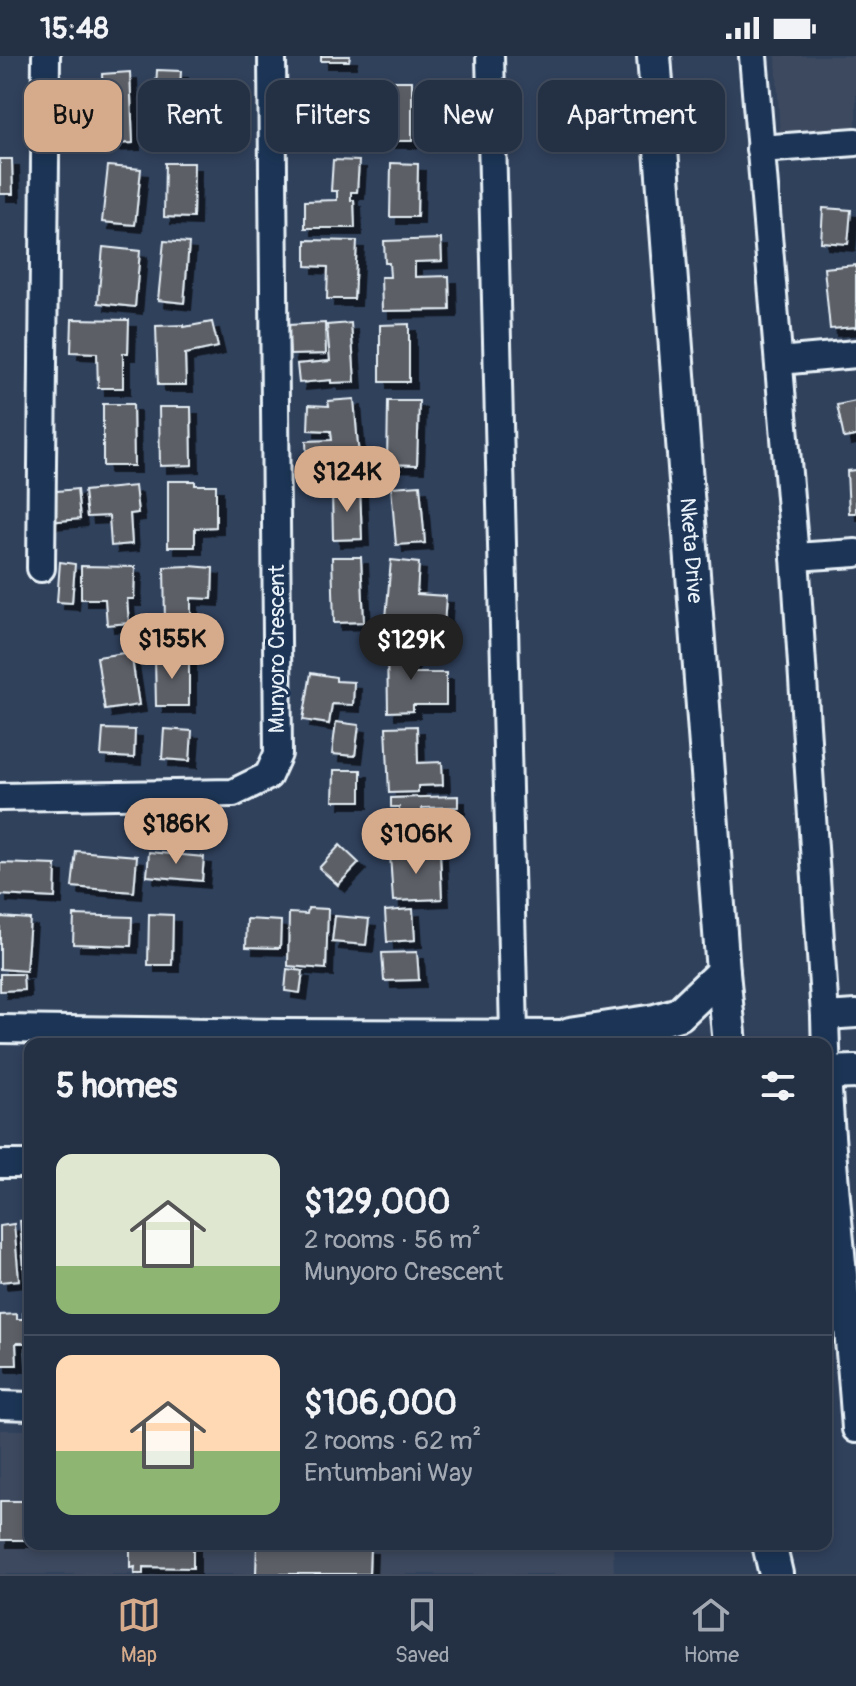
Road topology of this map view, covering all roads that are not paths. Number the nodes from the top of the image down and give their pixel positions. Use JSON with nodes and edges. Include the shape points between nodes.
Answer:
{"nodes":[{"id":1,"x":46,"y":56,"type":"edge"},
{"id":2,"x":272,"y":56,"type":"edge"},
{"id":3,"x":490,"y":56,"type":"edge"},
{"id":4,"x":654,"y":56,"type":"edge"},
{"id":5,"x":753,"y":56,"type":"edge"},
{"id":6,"x":856,"y":142,"type":"edge"},
{"id":7,"x":760,"y":149,"type":"junction"},
{"id":8,"x":856,"y":354,"type":"edge"},
{"id":9,"x":779,"y":361,"type":"junction"},
{"id":10,"x":856,"y":553,"type":"edge"},
{"id":11,"x":795,"y":557,"type":"junction"},
{"id":12,"x":41,"y":568,"type":"dead end"},
{"id":13,"x":0,"y":797,"type":"edge"},
{"id":14,"x":723,"y":972,"type":"junction"},
{"id":15,"x":856,"y":1014,"type":"edge"},
{"id":16,"x":825,"y":1016,"type":"junction"},
{"id":17,"x":0,"y":1029,"type":"edge"},
{"id":18,"x":514,"y":1033,"type":"junction"},
{"id":19,"x":251,"y":1038,"type":"edge"},
{"id":20,"x":318,"y":1038,"type":"edge"},
{"id":21,"x":564,"y":1038,"type":"edge"},
{"id":22,"x":578,"y":1038,"type":"edge"},
{"id":23,"x":729,"y":1038,"type":"edge"},
{"id":24,"x":825,"y":1038,"type":"edge"},
{"id":25,"x":856,"y":1072,"type":"edge"},
{"id":26,"x":832,"y":1073,"type":"edge"},
{"id":27,"x":832,"y":1097,"type":"edge"},
{"id":28,"x":844,"y":1145,"type":"edge"},
{"id":29,"x":0,"y":1164,"type":"edge"},
{"id":30,"x":24,"y":1164,"type":"edge"},
{"id":31,"x":853,"y":1347,"type":"edge"},
{"id":32,"x":0,"y":1405,"type":"edge"},
{"id":33,"x":24,"y":1406,"type":"edge"},
{"id":34,"x":856,"y":1429,"type":"edge"},
{"id":35,"x":770,"y":1550,"type":"edge"},
{"id":36,"x":786,"y":1550,"type":"edge"},
{"id":37,"x":776,"y":1574,"type":"edge"},
{"id":38,"x":788,"y":1574,"type":"edge"}],
"edges":[{"from":1,"to":12,"type":"street"},
{"from":2,"to":13,"type":"street","name":"Munyoro Crescent","via":[[278,754],[268,776],[233,793]]},
{"from":3,"to":18,"type":"street"},
{"from":4,"to":14,"type":"street","name":"Nketa Drive"},
{"from":5,"to":7,"type":"street"},
{"from":6,"to":7,"type":"street"},
{"from":7,"to":9,"type":"street"},
{"from":8,"to":9,"type":"street"},
{"from":9,"to":11,"type":"street"},
{"from":10,"to":11,"type":"street"},
{"from":11,"to":16,"type":"street"},
{"from":14,"to":22,"type":"street","via":[[679,1014]]},
{"from":14,"to":23,"type":"street","name":"Nketa Drive"},
{"from":15,"to":16,"type":"street"},
{"from":16,"to":24,"type":"street"},
{"from":17,"to":19,"type":"street"},
{"from":18,"to":20,"type":"street"},
{"from":18,"to":21,"type":"street"},
{"from":25,"to":26,"type":"street"},
{"from":27,"to":28,"type":"street"},
{"from":28,"to":31,"type":"street"},
{"from":29,"to":30,"type":"street"},
{"from":31,"to":34,"type":"street"},
{"from":32,"to":33,"type":"street"},
{"from":35,"to":37,"type":"street"},
{"from":36,"to":38,"type":"street"}]}
